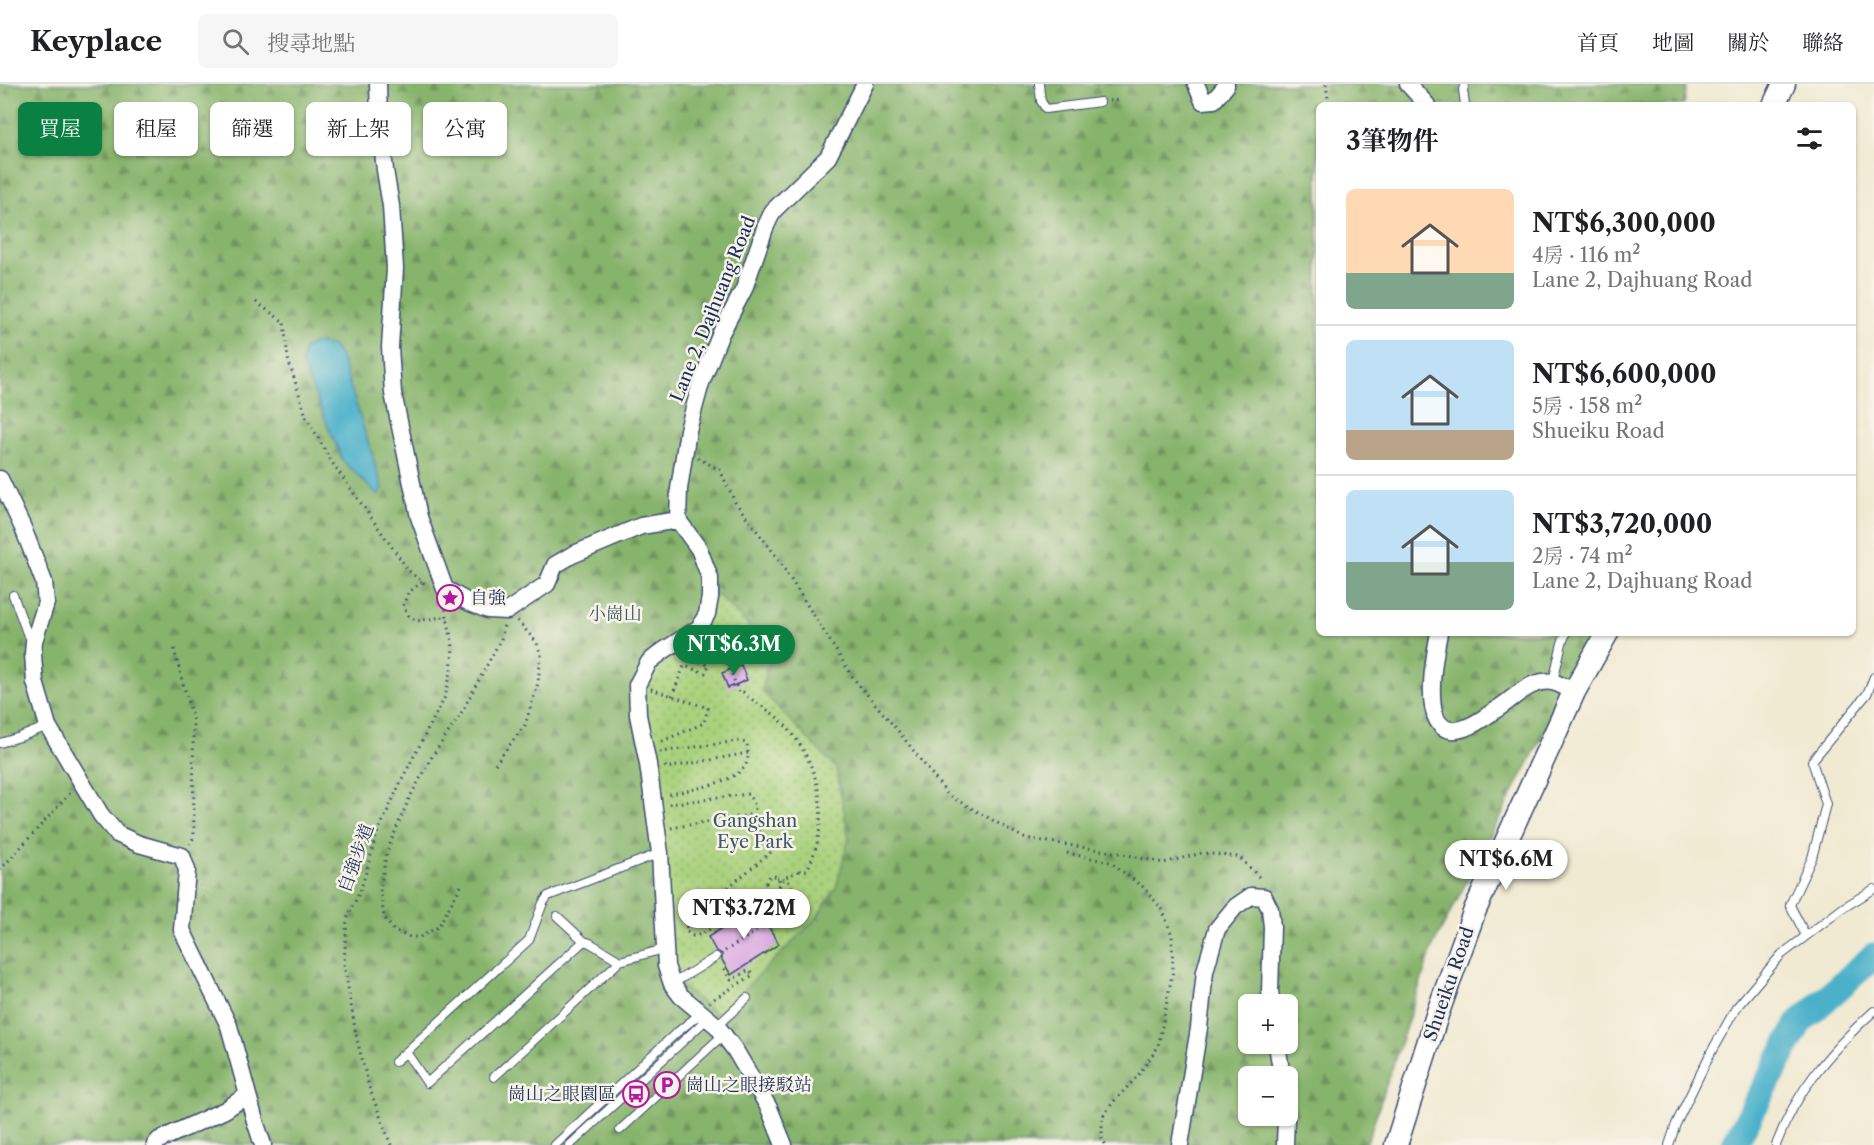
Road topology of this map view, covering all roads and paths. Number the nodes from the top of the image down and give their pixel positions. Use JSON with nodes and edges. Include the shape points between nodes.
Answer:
{"nodes":[{"id":1,"x":378,"y":84,"type":"edge"},
{"id":2,"x":865,"y":84,"type":"edge"},
{"id":3,"x":1040,"y":84,"type":"edge"},
{"id":4,"x":1196,"y":84,"type":"edge"},
{"id":5,"x":1226,"y":84,"type":"edge"},
{"id":6,"x":1326,"y":84,"type":"edge"},
{"id":7,"x":1408,"y":84,"type":"edge"},
{"id":8,"x":1465,"y":84,"type":"edge"},
{"id":9,"x":1784,"y":84,"type":"edge"},
{"id":10,"x":1100,"y":102,"type":"dead end"},
{"id":11,"x":1329,"y":102,"type":"edge"},
{"id":12,"x":1424,"y":102,"type":"edge"},
{"id":13,"x":1465,"y":102,"type":"edge"},
{"id":14,"x":1775,"y":102,"type":"edge"},
{"id":15,"x":256,"y":302,"type":"dead end"},
{"id":16,"x":685,"y":451,"type":"junction"},
{"id":17,"x":0,"y":479,"type":"edge"},
{"id":18,"x":678,"y":520,"type":"junction"},
{"id":19,"x":422,"y":582,"type":"junction"},
{"id":20,"x":445,"y":589,"type":"junction"},
{"id":21,"x":13,"y":595,"type":"dead end"},
{"id":22,"x":507,"y":611,"type":"junction"},
{"id":23,"x":448,"y":620,"type":"junction"},
{"id":24,"x":710,"y":631,"type":"dead end"},
{"id":25,"x":1439,"y":636,"type":"edge"},
{"id":26,"x":1565,"y":636,"type":"edge"},
{"id":27,"x":1605,"y":636,"type":"edge"},
{"id":28,"x":34,"y":641,"type":"junction"},
{"id":29,"x":707,"y":641,"type":"dead end"},
{"id":30,"x":174,"y":650,"type":"dead end"},
{"id":31,"x":1874,"y":677,"type":"edge"},
{"id":32,"x":1553,"y":681,"type":"junction"},
{"id":33,"x":638,"y":685,"type":"junction"},
{"id":34,"x":1574,"y":692,"type":"junction"},
{"id":35,"x":672,"y":696,"type":"junction"},
{"id":36,"x":48,"y":726,"type":"junction"},
{"id":37,"x":0,"y":743,"type":"edge"},
{"id":38,"x":748,"y":753,"type":"junction"},
{"id":39,"x":495,"y":764,"type":"dead end"},
{"id":40,"x":648,"y":764,"type":"junction"},
{"id":41,"x":80,"y":782,"type":"junction"},
{"id":42,"x":662,"y":796,"type":"dead end"},
{"id":43,"x":664,"y":805,"type":"dead end"},
{"id":44,"x":755,"y":814,"type":"junction"},
{"id":45,"x":657,"y":830,"type":"junction"},
{"id":46,"x":660,"y":853,"type":"junction"},
{"id":47,"x":1067,"y":853,"type":"dead end"},
{"id":48,"x":182,"y":856,"type":"junction"},
{"id":49,"x":0,"y":870,"type":"edge"},
{"id":50,"x":777,"y":878,"type":"junction"},
{"id":51,"x":461,"y":886,"type":"dead end"},
{"id":52,"x":779,"y":886,"type":"junction"},
{"id":53,"x":1874,"y":889,"type":"edge"},
{"id":54,"x":1264,"y":897,"type":"junction"},
{"id":55,"x":782,"y":915,"type":"junction"},
{"id":56,"x":557,"y":916,"type":"dead end"},
{"id":57,"x":1806,"y":936,"type":"junction"},
{"id":58,"x":584,"y":941,"type":"junction"},
{"id":59,"x":664,"y":949,"type":"junction"},
{"id":60,"x":716,"y":957,"type":"junction"},
{"id":61,"x":620,"y":961,"type":"junction"},
{"id":62,"x":672,"y":984,"type":"junction"},
{"id":63,"x":1270,"y":994,"type":"edge"},
{"id":64,"x":747,"y":998,"type":"dead end"},
{"id":65,"x":1874,"y":1011,"type":"edge"},
{"id":66,"x":710,"y":1020,"type":"junction"},
{"id":67,"x":406,"y":1052,"type":"junction"},
{"id":68,"x":394,"y":1062,"type":"dead end"},
{"id":69,"x":494,"y":1077,"type":"dead end"},
{"id":70,"x":247,"y":1095,"type":"junction"},
{"id":71,"x":1286,"y":1126,"type":"edge"},
{"id":72,"x":620,"y":1130,"type":"dead end"},
{"id":73,"x":154,"y":1145,"type":"edge"},
{"id":74,"x":263,"y":1145,"type":"edge"},
{"id":75,"x":391,"y":1145,"type":"edge"},
{"id":76,"x":555,"y":1145,"type":"edge"},
{"id":77,"x":570,"y":1145,"type":"edge"},
{"id":78,"x":784,"y":1145,"type":"edge"},
{"id":79,"x":1106,"y":1145,"type":"edge"},
{"id":80,"x":1180,"y":1145,"type":"edge"},
{"id":81,"x":1285,"y":1145,"type":"edge"},
{"id":82,"x":1396,"y":1145,"type":"edge"},
{"id":83,"x":1669,"y":1145,"type":"edge"},
{"id":84,"x":1776,"y":1145,"type":"edge"}],
"edges":[{"from":1,"to":20,"type":"street","via":[[392,206],[393,393],[419,518]]},
{"from":2,"to":16,"type":"street","name":"Lane 2, Dajhuang Road","via":[[828,157],[773,211],[744,289],[701,382]]},
{"from":3,"to":10,"type":"lane","via":[[1046,110]]},
{"from":4,"to":5,"type":"street","via":[[1203,101],[1214,100]]},
{"from":6,"to":11,"type":"path"},
{"from":7,"to":12,"type":"street"},
{"from":8,"to":13,"type":"lane"},
{"from":9,"to":14,"type":"street"},
{"from":15,"to":19,"type":"path","via":[[284,322],[288,359],[306,416],[331,461],[409,571]]},
{"from":16,"to":18,"type":"street","name":"Lane 2, Dajhuang Road"},
{"from":16,"to":54,"type":"path","via":[[720,470],[735,502],[776,556],[854,679],[948,795],[1024,838],[1163,863],[1202,853],[1239,857],[1259,876]]},
{"from":17,"to":28,"type":"street","via":[[44,582],[46,603]]},
{"from":18,"to":22,"type":"street","via":[[641,526],[572,555],[555,565],[547,584]]},
{"from":18,"to":33,"type":"street","via":[[699,549],[710,578],[707,614],[699,628],[649,662]]},
{"from":19,"to":20,"type":"path"},
{"from":19,"to":23,"type":"path","via":[[408,593],[403,606],[409,616],[417,621]]},
{"from":20,"to":22,"type":"street","via":[[488,610]]},
{"from":20,"to":23,"type":"path","name":"自強步道","via":[[443,600]]},
{"from":21,"to":28,"type":"lane","via":[[27,633]]},
{"from":22,"to":39,"type":"path","via":[[537,643],[541,655],[538,683],[525,725]]},
{"from":22,"to":51,"type":"path","via":[[501,639],[459,717],[431,758],[387,851],[380,889],[384,916],[394,931],[410,938],[420,937],[438,927]]},
{"from":23,"to":75,"type":"path","name":"自強步道","via":[[453,647],[445,697],[377,834],[361,889],[347,919],[344,964],[357,1040],[369,1087]]},
{"from":24,"to":52,"type":"path","bridge":true,"via":[[727,636],[723,652],[739,693],[743,692],[781,720],[801,745],[814,771],[821,811],[818,840],[807,870],[786,877]]},
{"from":25,"to":32,"type":"street","via":[[1431,691],[1433,710],[1441,726],[1451,730],[1464,728],[1534,684]]},
{"from":26,"to":32,"type":"lane"},
{"from":27,"to":34,"type":"street","name":"Shueiku Road"},
{"from":28,"to":36,"type":"street","via":[[35,682]]},
{"from":29,"to":35,"type":"path","via":[[715,644],[711,656],[693,649],[689,658],[709,664],[705,673],[684,666]]},
{"from":30,"to":48,"type":"path","via":[[193,721],[194,837]]},
{"from":31,"to":57,"type":"lane","via":[[1868,694],[1812,761],[1826,804],[1812,858],[1790,905]]},
{"from":32,"to":34,"type":"street"},
{"from":33,"to":35,"type":"path"},
{"from":33,"to":40,"type":"street","via":[[638,715]]},
{"from":34,"to":82,"type":"street","name":"Shueiku Road","via":[[1475,910]]},
{"from":35,"to":38,"type":"path","via":[[708,708],[704,723],[658,742],[659,752],[737,741],[747,743]]},
{"from":36,"to":37,"type":"lane"},
{"from":36,"to":41,"type":"street"},
{"from":38,"to":40,"type":"path","via":[[666,768],[662,761]]},
{"from":38,"to":42,"type":"path","via":[[746,766],[739,773],[708,787]]},
{"from":40,"to":45,"type":"street"},
{"from":41,"to":48,"type":"street","via":[[117,834]]},
{"from":41,"to":49,"type":"path"},
{"from":43,"to":44,"type":"path","via":[[748,794]]},
{"from":44,"to":45,"type":"path"},
{"from":44,"to":55,"type":"path","via":[[755,823],[771,852],[685,926],[693,936],[702,934],[768,893]]},
{"from":45,"to":46,"type":"street"},
{"from":46,"to":59,"type":"street"},
{"from":46,"to":67,"type":"lane","via":[[548,896],[529,940]]},
{"from":47,"to":79,"type":"path","via":[[1110,862],[1143,887],[1162,909],[1172,935],[1173,970],[1158,1047],[1102,1117],[1102,1139]]},
{"from":48,"to":70,"type":"street","via":[[187,870],[182,930],[229,1026]]},
{"from":50,"to":52,"type":"path"},
{"from":50,"to":52,"type":"path","via":[[770,877],[766,885],[772,889]]},
{"from":50,"to":55,"type":"path","via":[[789,882],[801,903]]},
{"from":53,"to":57,"type":"lane"},
{"from":54,"to":63,"type":"street","via":[[1272,927]]},
{"from":54,"to":80,"type":"street","via":[[1251,896],[1235,907],[1217,929],[1205,971]]},
{"from":55,"to":60,"type":"path"},
{"from":56,"to":58,"type":"lane"},
{"from":57,"to":83,"type":"lane","via":[[1781,955],[1736,1008],[1705,1064]]},
{"from":58,"to":61,"type":"lane"},
{"from":58,"to":67,"type":"lane","via":[[427,1083]]},
{"from":59,"to":61,"type":"lane"},
{"from":59,"to":62,"type":"street"},
{"from":60,"to":62,"type":"lane"},
{"from":60,"to":66,"type":"path","via":[[731,980],[749,970],[753,975]]},
{"from":61,"to":69,"type":"lane"},
{"from":62,"to":66,"type":"street"},
{"from":64,"to":66,"type":"lane"},
{"from":65,"to":84,"type":"lane","via":[[1801,1091]]},
{"from":66,"to":72,"type":"lane"},
{"from":66,"to":76,"type":"lane","via":[[675,1034]]},
{"from":66,"to":77,"type":"lane"},
{"from":66,"to":78,"type":"street","via":[[769,1108]]},
{"from":67,"to":68,"type":"lane"},
{"from":70,"to":73,"type":"street"},
{"from":70,"to":74,"type":"street"},
{"from":71,"to":81,"type":"street"}]}
